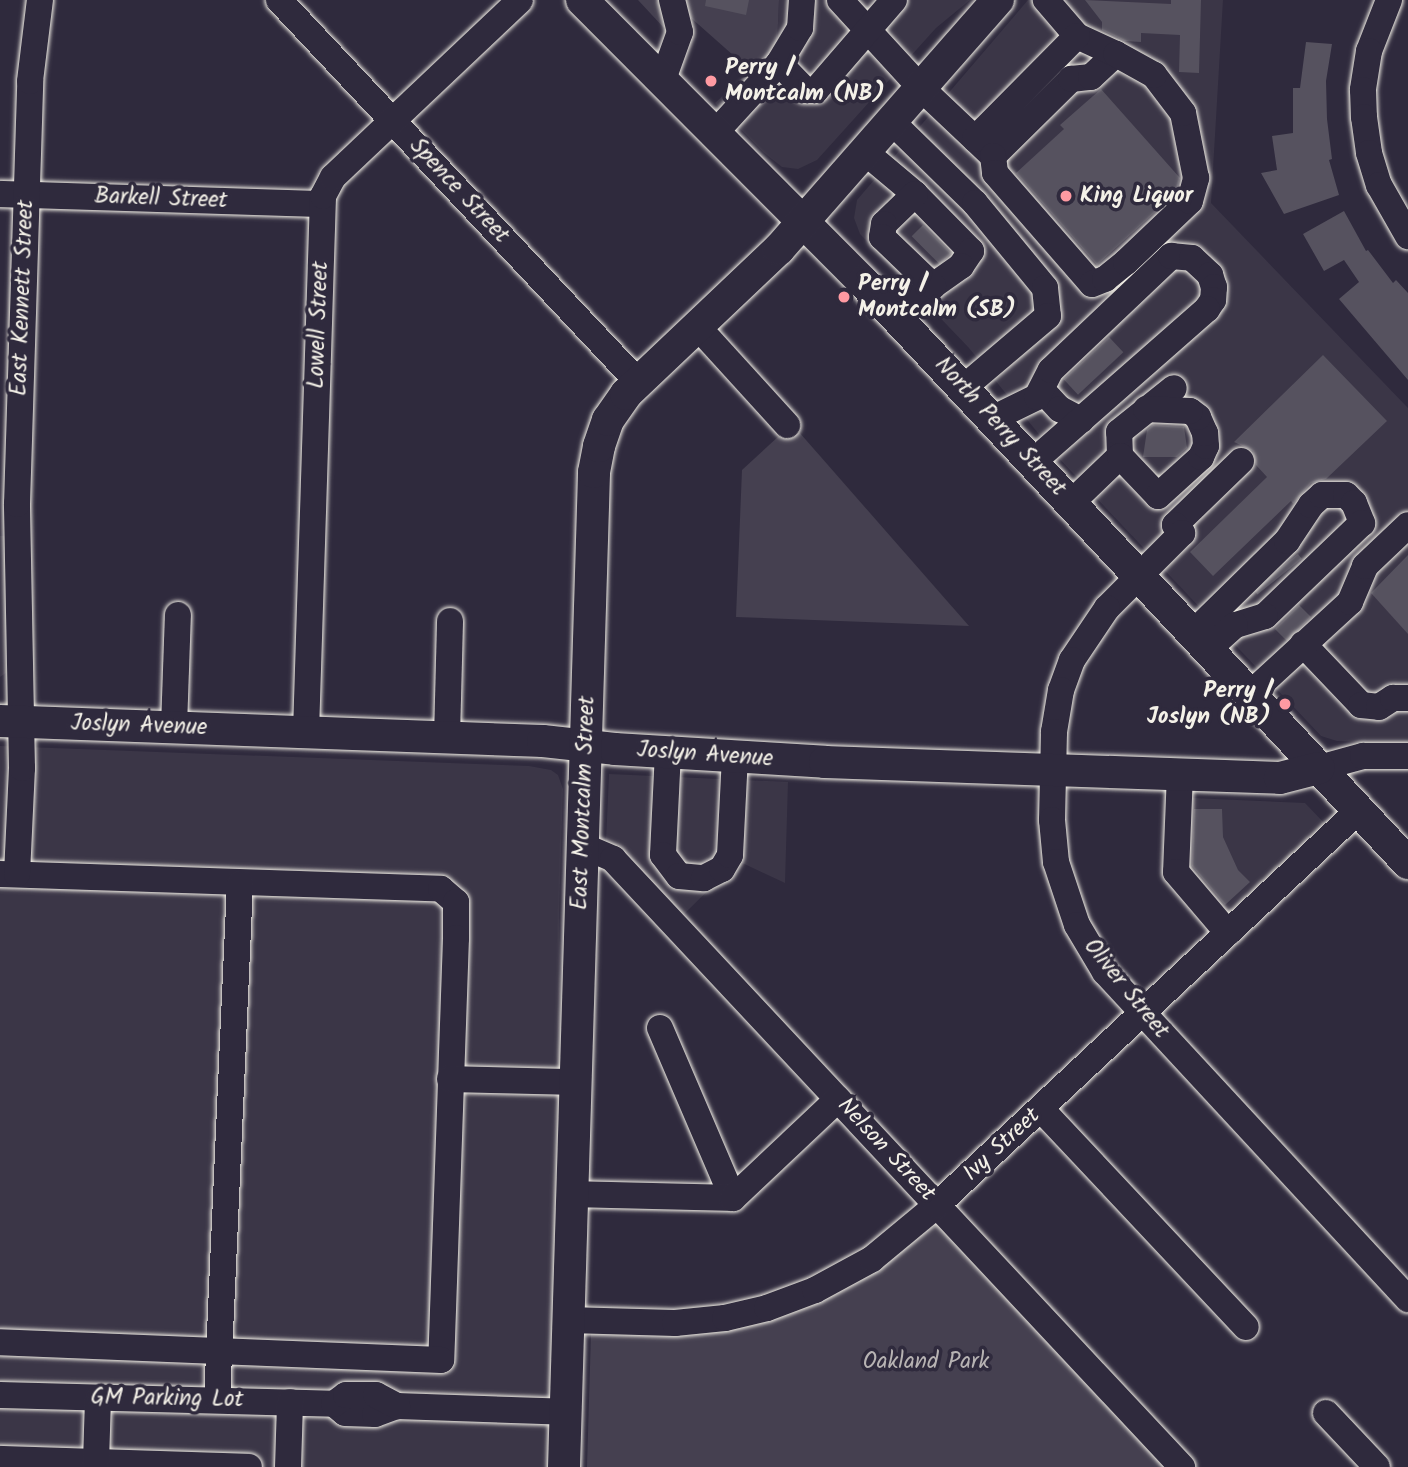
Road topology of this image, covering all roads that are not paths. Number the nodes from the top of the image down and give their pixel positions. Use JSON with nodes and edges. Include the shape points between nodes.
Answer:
{"nodes":[{"id":1,"x":40,"y":0,"type":"edge"},
{"id":2,"x":279,"y":0,"type":"edge"},
{"id":3,"x":520,"y":0,"type":"edge"},
{"id":4,"x":582,"y":0,"type":"edge"},
{"id":5,"x":672,"y":0,"type":"edge"},
{"id":6,"x":802,"y":0,"type":"edge"},
{"id":7,"x":840,"y":0,"type":"edge"},
{"id":8,"x":894,"y":0,"type":"edge"},
{"id":9,"x":998,"y":0,"type":"edge"},
{"id":10,"x":1046,"y":0,"type":"edge"},
{"id":11,"x":1389,"y":0,"type":"edge"},
{"id":12,"x":868,"y":29,"type":"junction"},
{"id":13,"x":1077,"y":36,"type":"junction"},
{"id":14,"x":1116,"y":54,"type":"junction"},
{"id":15,"x":779,"y":62,"type":"junction"},
{"id":16,"x":662,"y":82,"type":"junction"},
{"id":17,"x":921,"y":88,"type":"junction"},
{"id":18,"x":393,"y":120,"type":"junction"},
{"id":19,"x":892,"y":122,"type":"junction"},
{"id":20,"x":714,"y":134,"type":"junction"},
{"id":21,"x":984,"y":147,"type":"junction"},
{"id":22,"x":865,"y":152,"type":"junction"},
{"id":23,"x":0,"y":194,"type":"edge"},
{"id":24,"x":915,"y":194,"type":"junction"},
{"id":25,"x":27,"y":195,"type":"junction"},
{"id":26,"x":322,"y":204,"type":"junction"},
{"id":27,"x":803,"y":222,"type":"junction"},
{"id":28,"x":1408,"y":236,"type":"edge"},
{"id":29,"x":1072,"y":264,"type":"junction"},
{"id":30,"x":933,"y":286,"type":"junction"},
{"id":31,"x":1045,"y":288,"type":"junction"},
{"id":32,"x":893,"y":314,"type":"junction"},
{"id":33,"x":697,"y":326,"type":"junction"},
{"id":34,"x":638,"y":382,"type":"junction"},
{"id":35,"x":963,"y":388,"type":"junction"},
{"id":36,"x":1174,"y":388,"type":"dead end"},
{"id":37,"x":1042,"y":390,"type":"junction"},
{"id":38,"x":1146,"y":409,"type":"junction"},
{"id":39,"x":992,"y":419,"type":"junction"},
{"id":40,"x":1081,"y":420,"type":"junction"},
{"id":41,"x":787,"y":425,"type":"dead end"},
{"id":42,"x":1120,"y":456,"type":"junction"},
{"id":43,"x":1241,"y":461,"type":"dead end"},
{"id":44,"x":1032,"y":462,"type":"junction"},
{"id":45,"x":1071,"y":503,"type":"junction"},
{"id":46,"x":1408,"y":525,"type":"edge"},
{"id":47,"x":9,"y":560,"type":"edge"},
{"id":48,"x":1139,"y":576,"type":"junction"},
{"id":49,"x":178,"y":615,"type":"dead end"},
{"id":50,"x":450,"y":621,"type":"dead end"},
{"id":51,"x":1200,"y":641,"type":"junction"},
{"id":52,"x":1303,"y":644,"type":"junction"},
{"id":53,"x":1250,"y":694,"type":"junction"},
{"id":54,"x":1408,"y":698,"type":"edge"},
{"id":55,"x":10,"y":722,"type":"edge"},
{"id":56,"x":174,"y":727,"type":"junction"},
{"id":57,"x":306,"y":732,"type":"junction"},
{"id":58,"x":447,"y":737,"type":"junction"},
{"id":59,"x":586,"y":746,"type":"junction"},
{"id":60,"x":668,"y":752,"type":"junction"},
{"id":61,"x":1408,"y":755,"type":"edge"},
{"id":62,"x":735,"y":757,"type":"junction"},
{"id":63,"x":1319,"y":768,"type":"junction"},
{"id":64,"x":1052,"y":769,"type":"junction"},
{"id":65,"x":1180,"y":774,"type":"junction"},
{"id":66,"x":1359,"y":810,"type":"junction"},
{"id":67,"x":583,"y":846,"type":"junction"},
{"id":68,"x":1408,"y":863,"type":"edge"},
{"id":69,"x":9,"y":874,"type":"edge"},
{"id":70,"x":240,"y":884,"type":"junction"},
{"id":71,"x":1228,"y":933,"type":"junction"},
{"id":72,"x":1142,"y":1014,"type":"junction"},
{"id":73,"x":660,"y":1028,"type":"dead end"},
{"id":74,"x":450,"y":1079,"type":"junction"},
{"id":75,"x":575,"y":1082,"type":"junction"},
{"id":76,"x":838,"y":1099,"type":"junction"},
{"id":77,"x":1041,"y":1109,"type":"junction"},
{"id":78,"x":572,"y":1194,"type":"junction"},
{"id":79,"x":733,"y":1198,"type":"junction"},
{"id":80,"x":937,"y":1205,"type":"junction"},
{"id":81,"x":1408,"y":1299,"type":"edge"},
{"id":82,"x":568,"y":1320,"type":"junction"},
{"id":83,"x":1247,"y":1327,"type":"dead end"},
{"id":84,"x":0,"y":1342,"type":"edge"},
{"id":85,"x":219,"y":1350,"type":"junction"},
{"id":86,"x":0,"y":1395,"type":"edge"},
{"id":87,"x":98,"y":1398,"type":"junction"},
{"id":88,"x":217,"y":1400,"type":"junction"},
{"id":89,"x":290,"y":1402,"type":"junction"},
{"id":90,"x":565,"y":1412,"type":"junction"},
{"id":91,"x":1326,"y":1413,"type":"dead end"},
{"id":92,"x":0,"y":1459,"type":"edge"},
{"id":93,"x":96,"y":1462,"type":"junction"},
{"id":94,"x":249,"y":1467,"type":"edge"},
{"id":95,"x":288,"y":1467,"type":"edge"},
{"id":96,"x":564,"y":1467,"type":"edge"},
{"id":97,"x":1182,"y":1467,"type":"edge"},
{"id":98,"x":1377,"y":1467,"type":"edge"}],
"edges":[{"from":1,"to":25,"type":"street","name":"East Kennett Street","via":[[32,41]]},
{"from":2,"to":18,"type":"street","name":"Spence Street"},
{"from":3,"to":18,"type":"street","name":"Lowell Street"},
{"from":4,"to":16,"type":"main road","name":"North Perry Street"},
{"from":5,"to":16,"type":"street","via":[[680,32]]},
{"from":6,"to":15,"type":"street","via":[[800,28]]},
{"from":7,"to":12,"type":"street"},
{"from":8,"to":12,"type":"street"},
{"from":9,"to":17,"type":"main road","name":"East Montcalm Street"},
{"from":10,"to":13,"type":"street"},
{"from":11,"to":28,"type":"street","via":[[1366,67],[1364,126],[1379,185]]},
{"from":12,"to":15,"type":"street","via":[[816,90],[804,90]]},
{"from":12,"to":17,"type":"street"},
{"from":13,"to":14,"type":"street"},
{"from":13,"to":21,"type":"street"},
{"from":14,"to":21,"type":"street","via":[[1091,77],[1071,79]]},
{"from":14,"to":29,"type":"street","via":[[1154,75],[1183,113],[1196,178],[1190,201],[1105,279],[1092,284]]},
{"from":15,"to":20,"type":"street"},
{"from":16,"to":20,"type":"main road","name":"North Perry Street"},
{"from":17,"to":19,"type":"main road","name":"East Montcalm Street"},
{"from":17,"to":21,"type":"street"},
{"from":18,"to":26,"type":"street","name":"Lowell Street","via":[[333,177]]},
{"from":18,"to":34,"type":"street","name":"Spence Street"},
{"from":19,"to":22,"type":"main road","name":"East Montcalm Street"},
{"from":19,"to":31,"type":"street","via":[[975,203]]},
{"from":20,"to":27,"type":"main road","name":"North Perry Street"},
{"from":21,"to":29,"type":"street","via":[[995,173]]},
{"from":22,"to":24,"type":"street"},
{"from":22,"to":27,"type":"main road","name":"East Montcalm Street"},
{"from":23,"to":25,"type":"street","name":"Barkell Street"},
{"from":24,"to":30,"type":"street","via":[[884,224],[882,237]]},
{"from":24,"to":30,"type":"street","via":[[971,251],[961,266]]},
{"from":25,"to":26,"type":"street","name":"Barkell Street"},
{"from":25,"to":47,"type":"street","name":"East Kennett Street","via":[[17,504]]},
{"from":26,"to":57,"type":"street","name":"Lowell Street"},
{"from":27,"to":32,"type":"main road","name":"North Perry Street"},
{"from":27,"to":33,"type":"main road","name":"East Montcalm Street"},
{"from":29,"to":31,"type":"street"},
{"from":30,"to":32,"type":"street"},
{"from":31,"to":35,"type":"street","via":[[1048,316]]},
{"from":32,"to":35,"type":"main road","name":"North Perry Street"},
{"from":33,"to":34,"type":"main road","name":"East Montcalm Street"},
{"from":33,"to":41,"type":"street"},
{"from":34,"to":59,"type":"main road","name":"East Montcalm Street","via":[[608,419],[596,459]]},
{"from":35,"to":39,"type":"main road","name":"North Perry Street"},
{"from":36,"to":38,"type":"street"},
{"from":37,"to":39,"type":"street","via":[[1030,402]]},
{"from":37,"to":40,"type":"street","via":[[1060,409]]},
{"from":37,"to":40,"type":"street","via":[[1051,370],[1163,262],[1171,256],[1192,258],[1210,275],[1214,287],[1207,309]]},
{"from":38,"to":42,"type":"street","via":[[1119,432]]},
{"from":38,"to":42,"type":"street","via":[[1190,411],[1198,417],[1206,446],[1201,457],[1158,496]]},
{"from":39,"to":44,"type":"main road","name":"North Perry Street"},
{"from":40,"to":44,"type":"street"},
{"from":42,"to":45,"type":"street"},
{"from":43,"to":48,"type":"street","name":"Oliver Street","via":[[1175,525],[1182,533]]},
{"from":44,"to":45,"type":"main road","name":"North Perry Street"},
{"from":45,"to":48,"type":"main road","name":"North Perry Street"},
{"from":46,"to":52,"type":"street","via":[[1365,566],[1350,602]]},
{"from":47,"to":55,"type":"street","name":"East Kennett Street"},
{"from":48,"to":51,"type":"main road","name":"North Perry Street"},
{"from":48,"to":64,"type":"street","name":"Oliver Street","via":[[1096,621],[1072,660],[1058,706]]},
{"from":49,"to":56,"type":"street"},
{"from":50,"to":58,"type":"street"},
{"from":51,"to":51,"type":"street","via":[[1265,616],[1362,523],[1354,503],[1346,495],[1322,495]]},
{"from":51,"to":53,"type":"main road","name":"North Perry Street"},
{"from":52,"to":53,"type":"street"},
{"from":52,"to":54,"type":"street","via":[[1361,705],[1379,707],[1393,698]]},
{"from":53,"to":63,"type":"main road","name":"North Perry Street"},
{"from":55,"to":56,"type":"main road","name":"Joslyn Avenue"},
{"from":55,"to":69,"type":"street","name":"East Kennett Street","via":[[22,768]]},
{"from":56,"to":57,"type":"main road","name":"Joslyn Avenue"},
{"from":57,"to":58,"type":"main road","name":"Joslyn Avenue"},
{"from":58,"to":59,"type":"main road","name":"Joslyn Avenue"},
{"from":59,"to":60,"type":"main road","name":"Joslyn Avenue"},
{"from":59,"to":67,"type":"main road","name":"East Montcalm Street"},
{"from":60,"to":62,"type":"main road","name":"Joslyn Avenue"},
{"from":60,"to":62,"type":"street","via":[[663,855],[679,877],[704,878],[722,869],[730,855]]},
{"from":61,"to":63,"type":"street","name":"Joslyn Avenue","via":[[1363,756]]},
{"from":62,"to":64,"type":"main road","name":"Joslyn Avenue"},
{"from":63,"to":65,"type":"main road","name":"Joslyn Avenue","via":[[1280,778]]},
{"from":63,"to":66,"type":"main road","name":"North Perry Street"},
{"from":64,"to":65,"type":"main road","name":"Joslyn Avenue"},
{"from":64,"to":72,"type":"street","name":"Oliver Street","via":[[1054,845],[1069,906],[1099,963]]},
{"from":65,"to":71,"type":"street","via":[[1176,872]]},
{"from":66,"to":68,"type":"main road","name":"North Perry Street"},
{"from":66,"to":71,"type":"street","name":"Ivy Street"},
{"from":67,"to":75,"type":"main road","name":"East Montcalm Street"},
{"from":67,"to":76,"type":"street","name":"Nelson Street","via":[[613,859]]},
{"from":69,"to":70,"type":"street"},
{"from":70,"to":74,"type":"street","via":[[441,889],[456,902]]},
{"from":70,"to":85,"type":"street"},
{"from":71,"to":72,"type":"street","name":"Ivy Street"},
{"from":72,"to":77,"type":"street","name":"Ivy Street"},
{"from":72,"to":81,"type":"street","name":"Oliver Street"},
{"from":73,"to":79,"type":"street"},
{"from":74,"to":75,"type":"street"},
{"from":74,"to":85,"type":"street","via":[[441,1360]]},
{"from":75,"to":78,"type":"main road","name":"East Montcalm Street"},
{"from":76,"to":79,"type":"street"},
{"from":76,"to":80,"type":"street","name":"Nelson Street"},
{"from":77,"to":80,"type":"street","name":"Ivy Street"},
{"from":77,"to":83,"type":"street"},
{"from":78,"to":79,"type":"street"},
{"from":78,"to":82,"type":"main road","name":"East Montcalm Street"},
{"from":80,"to":82,"type":"street","name":"Ivy Street","via":[[860,1267],[775,1305],[688,1322]]},
{"from":80,"to":97,"type":"street","name":"Nelson Street"},
{"from":82,"to":90,"type":"main road","name":"East Montcalm Street"},
{"from":84,"to":85,"type":"street"},
{"from":85,"to":88,"type":"street"},
{"from":86,"to":87,"type":"street","name":"GM Parking Lot"},
{"from":87,"to":88,"type":"street","name":"GM Parking Lot"},
{"from":87,"to":93,"type":"street"},
{"from":88,"to":89,"type":"street","name":"GM Parking Lot"},
{"from":89,"to":90,"type":"street","name":"GM Parking Lot","via":[[334,1404],[346,1395],[376,1395],[397,1406]]},
{"from":89,"to":95,"type":"street"},
{"from":90,"to":96,"type":"main road","name":"East Montcalm Street"},
{"from":91,"to":98,"type":"street"},
{"from":92,"to":93,"type":"street"},
{"from":93,"to":94,"type":"street"}]}
